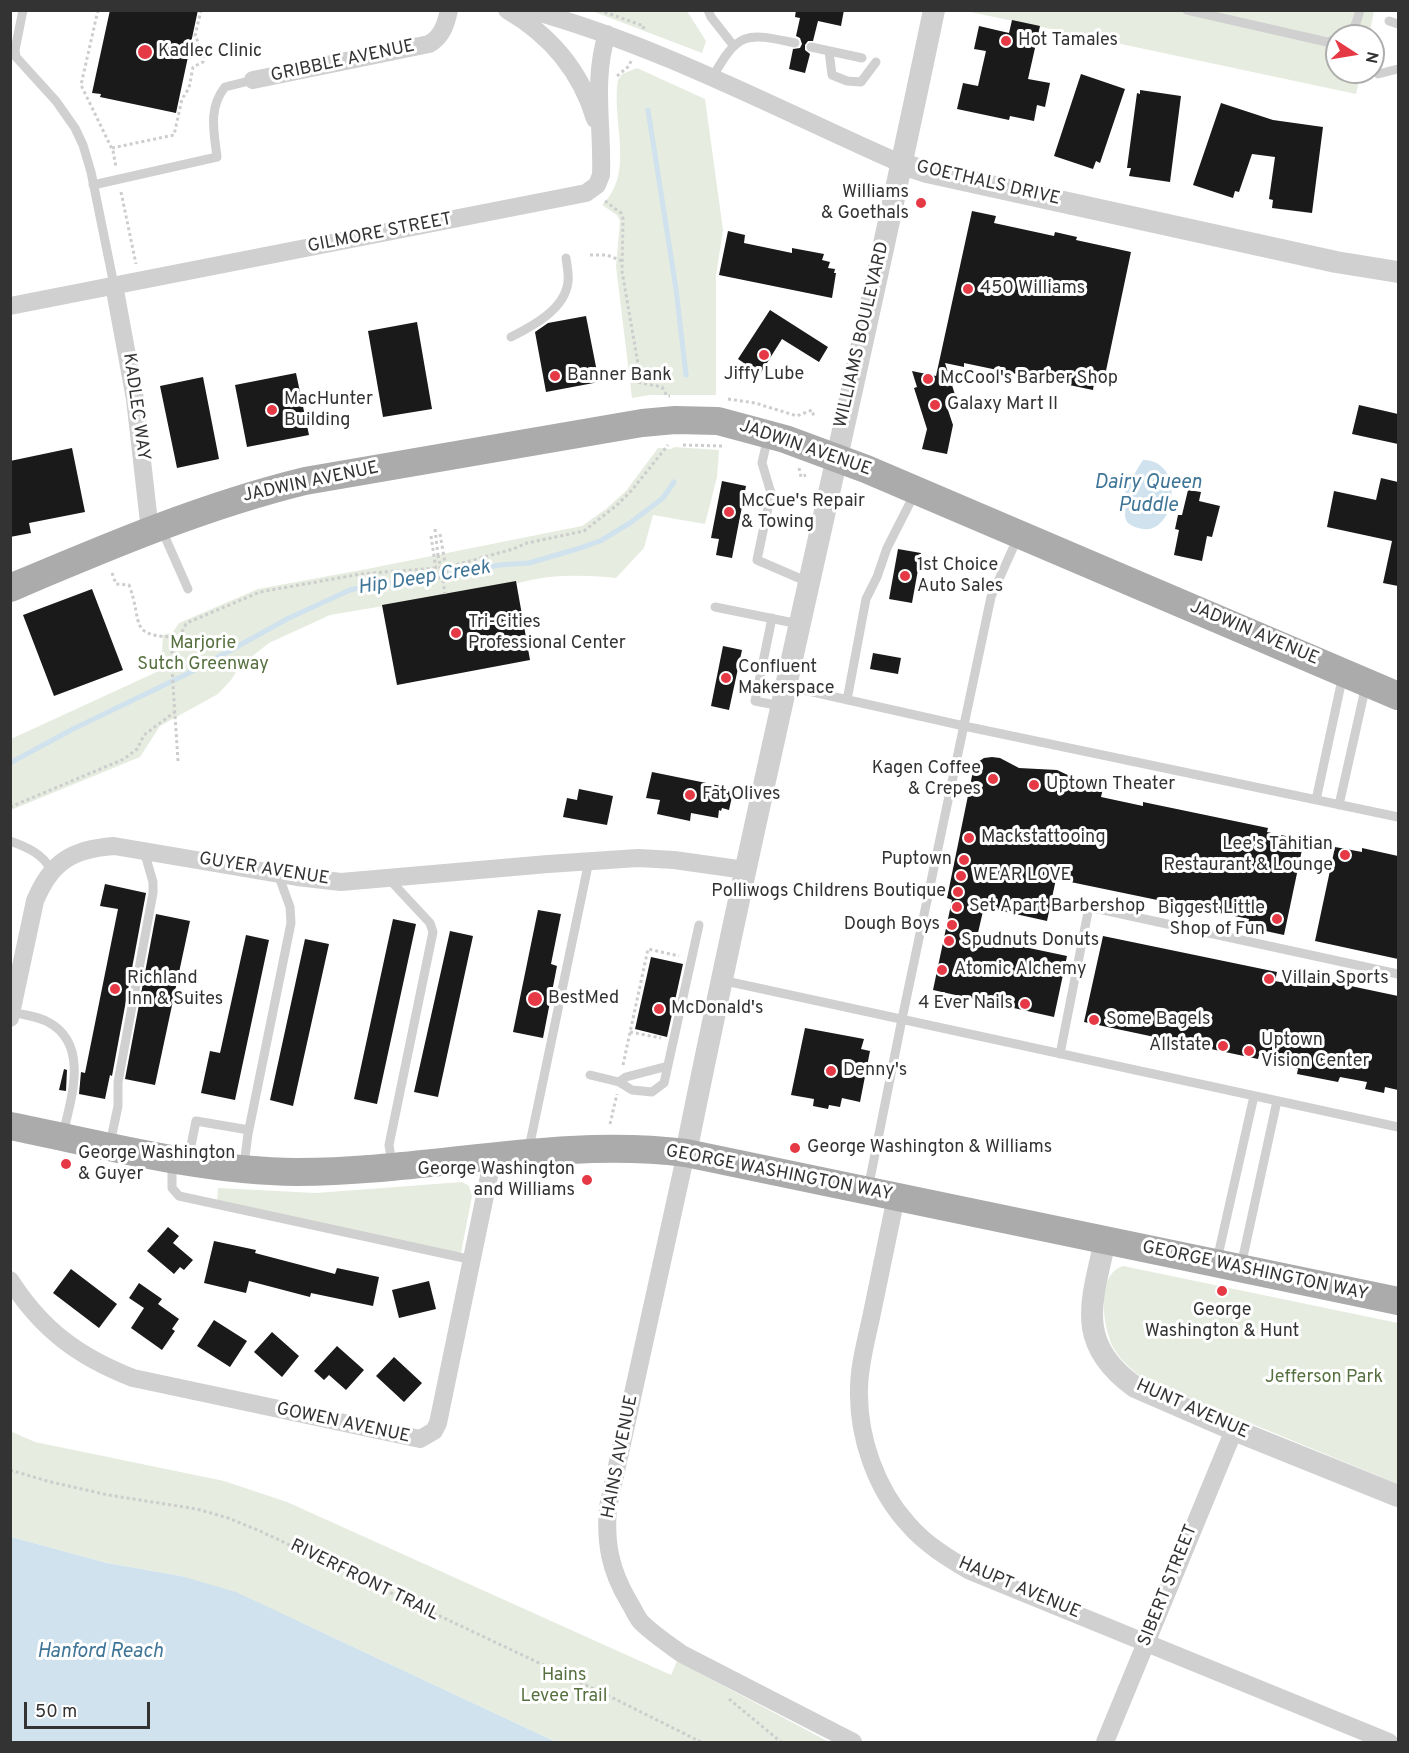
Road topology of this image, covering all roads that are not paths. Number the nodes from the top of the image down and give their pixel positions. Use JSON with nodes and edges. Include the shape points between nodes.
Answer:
{"nodes":[{"id":1,"x":23,"y":10,"type":"edge"},
{"id":2,"x":449,"y":10,"type":"edge"},
{"id":3,"x":507,"y":10,"type":"edge"},
{"id":4,"x":530,"y":10,"type":"edge"},
{"id":5,"x":708,"y":10,"type":"edge"},
{"id":6,"x":934,"y":10,"type":"edge"},
{"id":7,"x":1187,"y":10,"type":"edge"},
{"id":8,"x":607,"y":34,"type":"junction"},
{"id":9,"x":1325,"y":42,"type":"edge"},
{"id":10,"x":795,"y":43,"type":"dead end"},
{"id":11,"x":733,"y":45,"type":"junction"},
{"id":12,"x":812,"y":47,"type":"dead end"},
{"id":13,"x":829,"y":51,"type":"junction"},
{"id":14,"x":862,"y":58,"type":"dead end"},
{"id":15,"x":876,"y":62,"type":"dead end"},
{"id":16,"x":712,"y":78,"type":"junction"},
{"id":17,"x":253,"y":80,"type":"joint"},
{"id":18,"x":600,"y":138,"type":"junction"},
{"id":19,"x":902,"y":164,"type":"junction"},
{"id":20,"x":93,"y":185,"type":"junction"},
{"id":21,"x":566,"y":258,"type":"dead end"},
{"id":22,"x":1398,"y":272,"type":"edge"},
{"id":23,"x":114,"y":285,"type":"junction"},
{"id":24,"x":10,"y":306,"type":"edge"},
{"id":25,"x":511,"y":336,"type":"dead end"},
{"id":26,"x":766,"y":444,"type":"junction"},
{"id":27,"x":836,"y":458,"type":"junction"},
{"id":28,"x":915,"y":491,"type":"junction"},
{"id":29,"x":155,"y":529,"type":"junction"},
{"id":30,"x":1019,"y":535,"type":"junction"},
{"id":31,"x":808,"y":582,"type":"junction"},
{"id":32,"x":10,"y":588,"type":"edge"},
{"id":33,"x":188,"y":589,"type":"dead end"},
{"id":34,"x":715,"y":607,"type":"dead end"},
{"id":35,"x":772,"y":618,"type":"junction"},
{"id":36,"x":799,"y":624,"type":"junction"},
{"id":37,"x":1355,"y":677,"type":"junction"},
{"id":38,"x":784,"y":696,"type":"junction"},
{"id":39,"x":1398,"y":696,"type":"edge"},
{"id":40,"x":847,"y":700,"type":"junction"},
{"id":41,"x":964,"y":726,"type":"junction"},
{"id":42,"x":1316,"y":800,"type":"junction"},
{"id":43,"x":1339,"y":805,"type":"junction"},
{"id":44,"x":1398,"y":817,"type":"edge"},
{"id":45,"x":10,"y":841,"type":"edge"},
{"id":46,"x":144,"y":851,"type":"junction"},
{"id":47,"x":589,"y":861,"type":"junction"},
{"id":48,"x":51,"y":870,"type":"junction"},
{"id":49,"x":745,"y":870,"type":"junction"},
{"id":50,"x":278,"y":874,"type":"junction"},
{"id":51,"x":388,"y":878,"type":"junction"},
{"id":52,"x":699,"y":925,"type":"dead end"},
{"id":53,"x":15,"y":971,"type":"edge"},
{"id":54,"x":1398,"y":974,"type":"edge"},
{"id":55,"x":722,"y":980,"type":"junction"},
{"id":56,"x":11,"y":1015,"type":"edge"},
{"id":57,"x":902,"y":1019,"type":"junction"},
{"id":58,"x":1060,"y":1054,"type":"junction"},
{"id":59,"x":668,"y":1066,"type":"junction"},
{"id":60,"x":590,"y":1075,"type":"dead end"},
{"id":61,"x":619,"y":1082,"type":"junction"},
{"id":62,"x":1254,"y":1095,"type":"junction"},
{"id":63,"x":1276,"y":1101,"type":"junction"},
{"id":64,"x":10,"y":1126,"type":"edge"},
{"id":65,"x":1398,"y":1127,"type":"edge"},
{"id":66,"x":249,"y":1131,"type":"junction"},
{"id":67,"x":63,"y":1137,"type":"junction"},
{"id":68,"x":110,"y":1147,"type":"junction"},
{"id":69,"x":686,"y":1153,"type":"junction"},
{"id":70,"x":528,"y":1154,"type":"junction"},
{"id":71,"x":493,"y":1157,"type":"junction"},
{"id":72,"x":180,"y":1161,"type":"junction"},
{"id":73,"x":392,"y":1166,"type":"junction"},
{"id":74,"x":243,"y":1169,"type":"junction"},
{"id":75,"x":868,"y":1191,"type":"junction"},
{"id":76,"x":896,"y":1197,"type":"junction"},
{"id":77,"x":1105,"y":1241,"type":"junction"},
{"id":78,"x":473,"y":1260,"type":"junction"},
{"id":79,"x":1229,"y":1266,"type":"junction"},
{"id":80,"x":10,"y":1280,"type":"edge"},
{"id":81,"x":1398,"y":1302,"type":"edge"},
{"id":82,"x":1234,"y":1430,"type":"junction"},
{"id":83,"x":1398,"y":1496,"type":"edge"},
{"id":84,"x":1146,"y":1642,"type":"junction"},
{"id":85,"x":853,"y":1743,"type":"edge"},
{"id":86,"x":1105,"y":1743,"type":"edge"},
{"id":87,"x":1389,"y":1743,"type":"edge"}],
"edges":[{"from":1,"to":20,"type":"lane","via":[[16,57],[75,128]]},
{"from":2,"to":17,"type":"street","name":"GRIBBLE AVENUE","via":[[442,32],[429,44]]},
{"from":3,"to":18,"type":"street","via":[[540,32],[566,61],[593,111]]},
{"from":4,"to":8,"type":"street","name":"GOETHALS DRIVE"},
{"from":5,"to":11,"type":"lane"},
{"from":6,"to":19,"type":"street","name":"WILLIAMS BOULEVARD"},
{"from":7,"to":9,"type":"lane"},
{"from":8,"to":16,"type":"street","name":"GOETHALS DRIVE"},
{"from":8,"to":18,"type":"street","name":"GILMORE STREET","via":[[599,77]]},
{"from":10,"to":11,"type":"lane","via":[[751,36]]},
{"from":11,"to":16,"type":"lane"},
{"from":12,"to":13,"type":"lane"},
{"from":13,"to":14,"type":"lane"},
{"from":13,"to":15,"type":"lane","via":[[832,75],[847,81],[861,82]]},
{"from":16,"to":19,"type":"street","name":"GOETHALS DRIVE"},
{"from":17,"to":20,"type":"lane","via":[[225,87],[216,102],[212,115],[217,157]]},
{"from":18,"to":23,"type":"street","name":"GILMORE STREET","via":[[600,179],[594,188],[582,194]]},
{"from":19,"to":22,"type":"street","name":"GOETHALS DRIVE","via":[[1336,262]]},
{"from":19,"to":27,"type":"street","name":"WILLIAMS BOULEVARD"},
{"from":20,"to":23,"type":"lane"},
{"from":21,"to":25,"type":"lane","via":[[568,285],[564,297],[554,310]]},
{"from":23,"to":24,"type":"street","name":"GILMORE STREET"},
{"from":23,"to":29,"type":"street","name":"KADLEC WAY"},
{"from":26,"to":27,"type":"main road","name":"JADWIN AVENUE"},
{"from":26,"to":29,"type":"main road","name":"JADWIN AVENUE","via":[[709,421],[642,423],[305,481],[224,503]]},
{"from":26,"to":31,"type":"lane","via":[[762,463],[771,493],[757,560]]},
{"from":27,"to":28,"type":"main road","name":"JADWIN AVENUE"},
{"from":27,"to":31,"type":"street","name":"WILLIAMS BOULEVARD"},
{"from":28,"to":30,"type":"main road","name":"JADWIN AVENUE"},
{"from":28,"to":40,"type":"lane","via":[[866,599]]},
{"from":29,"to":32,"type":"main road","name":"JADWIN AVENUE"},
{"from":29,"to":33,"type":"lane"},
{"from":30,"to":37,"type":"main road","name":"JADWIN AVENUE"},
{"from":30,"to":41,"type":"lane","via":[[992,597]]},
{"from":31,"to":36,"type":"street","name":"WILLIAMS BOULEVARD"},
{"from":34,"to":35,"type":"lane"},
{"from":35,"to":36,"type":"lane"},
{"from":35,"to":38,"type":"lane","via":[[755,701]]},
{"from":36,"to":38,"type":"street","name":"WILLIAMS BOULEVARD"},
{"from":37,"to":39,"type":"main road","name":"JADWIN AVENUE"},
{"from":37,"to":42,"type":"lane"},
{"from":37,"to":43,"type":"lane"},
{"from":38,"to":40,"type":"lane"},
{"from":38,"to":49,"type":"street","name":"WILLIAMS BOULEVARD"},
{"from":40,"to":41,"type":"lane"},
{"from":41,"to":42,"type":"lane"},
{"from":41,"to":57,"type":"lane"},
{"from":42,"to":43,"type":"lane"},
{"from":43,"to":44,"type":"lane"},
{"from":45,"to":48,"type":"lane","via":[[38,854]]},
{"from":46,"to":48,"type":"street","name":"GUYER AVENUE","via":[[94,847]]},
{"from":46,"to":50,"type":"street","name":"GUYER AVENUE"},
{"from":46,"to":68,"type":"lane","via":[[153,893]]},
{"from":47,"to":49,"type":"street","name":"GUYER AVENUE","via":[[674,860]]},
{"from":47,"to":51,"type":"street","name":"GUYER AVENUE"},
{"from":47,"to":70,"type":"lane"},
{"from":48,"to":53,"type":"street","name":"GUYER AVENUE","via":[[35,901]]},
{"from":49,"to":55,"type":"street","name":"WILLIAMS BOULEVARD"},
{"from":50,"to":51,"type":"street","name":"GUYER AVENUE","via":[[341,882]]},
{"from":50,"to":66,"type":"lane","via":[[291,922]]},
{"from":51,"to":73,"type":"lane","via":[[430,923],[433,932],[389,1145]]},
{"from":52,"to":59,"type":"lane"},
{"from":53,"to":56,"type":"street","name":"GUYER AVENUE"},
{"from":54,"to":58,"type":"lane","via":[[1089,908]]},
{"from":55,"to":57,"type":"lane"},
{"from":55,"to":69,"type":"street","name":"WILLIAMS BOULEVARD"},
{"from":56,"to":67,"type":"lane","via":[[46,1020],[56,1027],[70,1048],[75,1077]]},
{"from":57,"to":58,"type":"lane"},
{"from":57,"to":75,"type":"lane"},
{"from":58,"to":62,"type":"lane"},
{"from":59,"to":61,"type":"lane"},
{"from":59,"to":61,"type":"lane","via":[[664,1083],[652,1092],[632,1090]]},
{"from":60,"to":61,"type":"lane"},
{"from":62,"to":63,"type":"lane"},
{"from":62,"to":79,"type":"lane"},
{"from":63,"to":65,"type":"lane"},
{"from":63,"to":79,"type":"lane"},
{"from":64,"to":67,"type":"main road","name":"GEORGE WASHINGTON WAY"},
{"from":66,"to":72,"type":"lane","via":[[196,1121]]},
{"from":66,"to":74,"type":"lane"},
{"from":67,"to":68,"type":"main road","name":"GEORGE WASHINGTON WAY"},
{"from":68,"to":72,"type":"main road","name":"GEORGE WASHINGTON WAY"},
{"from":69,"to":70,"type":"main road","name":"GEORGE WASHINGTON WAY","via":[[611,1148]]},
{"from":69,"to":75,"type":"main road","name":"GEORGE WASHINGTON WAY"},
{"from":69,"to":85,"type":"street","name":"HAINS AVENUE","via":[[608,1507],[609,1558],[641,1621],[662,1639],[682,1654]]},
{"from":70,"to":71,"type":"main road","name":"GEORGE WASHINGTON WAY"},
{"from":71,"to":73,"type":"main road","name":"GEORGE WASHINGTON WAY"},
{"from":71,"to":78,"type":"street","name":"GOWEN AVENUE"},
{"from":72,"to":74,"type":"main road","name":"GEORGE WASHINGTON WAY"},
{"from":72,"to":78,"type":"lane","via":[[172,1188],[179,1196]]},
{"from":73,"to":74,"type":"main road","name":"GEORGE WASHINGTON WAY","via":[[307,1171]]},
{"from":75,"to":76,"type":"main road","name":"GEORGE WASHINGTON WAY"},
{"from":76,"to":77,"type":"main road","name":"GEORGE WASHINGTON WAY"},
{"from":76,"to":84,"type":"street","name":"HAUPT AVENUE","via":[[859,1389],[866,1449],[886,1492],[926,1542],[963,1566]]},
{"from":77,"to":79,"type":"main road","name":"GEORGE WASHINGTON WAY"},
{"from":77,"to":82,"type":"street","name":"HUNT AVENUE","via":[[1090,1313],[1096,1339],[1109,1363],[1136,1388]]},
{"from":78,"to":80,"type":"street","name":"GOWEN AVENUE","via":[[438,1423],[434,1431],[420,1439],[124,1375],[60,1339],[42,1323]]},
{"from":79,"to":81,"type":"main road","name":"GEORGE WASHINGTON WAY"},
{"from":82,"to":83,"type":"street","name":"HUNT AVENUE"},
{"from":82,"to":84,"type":"street","name":"SIBERT STREET"},
{"from":84,"to":86,"type":"street","name":"SIBERT STREET"},
{"from":84,"to":87,"type":"street","name":"HAUPT AVENUE"}]}
